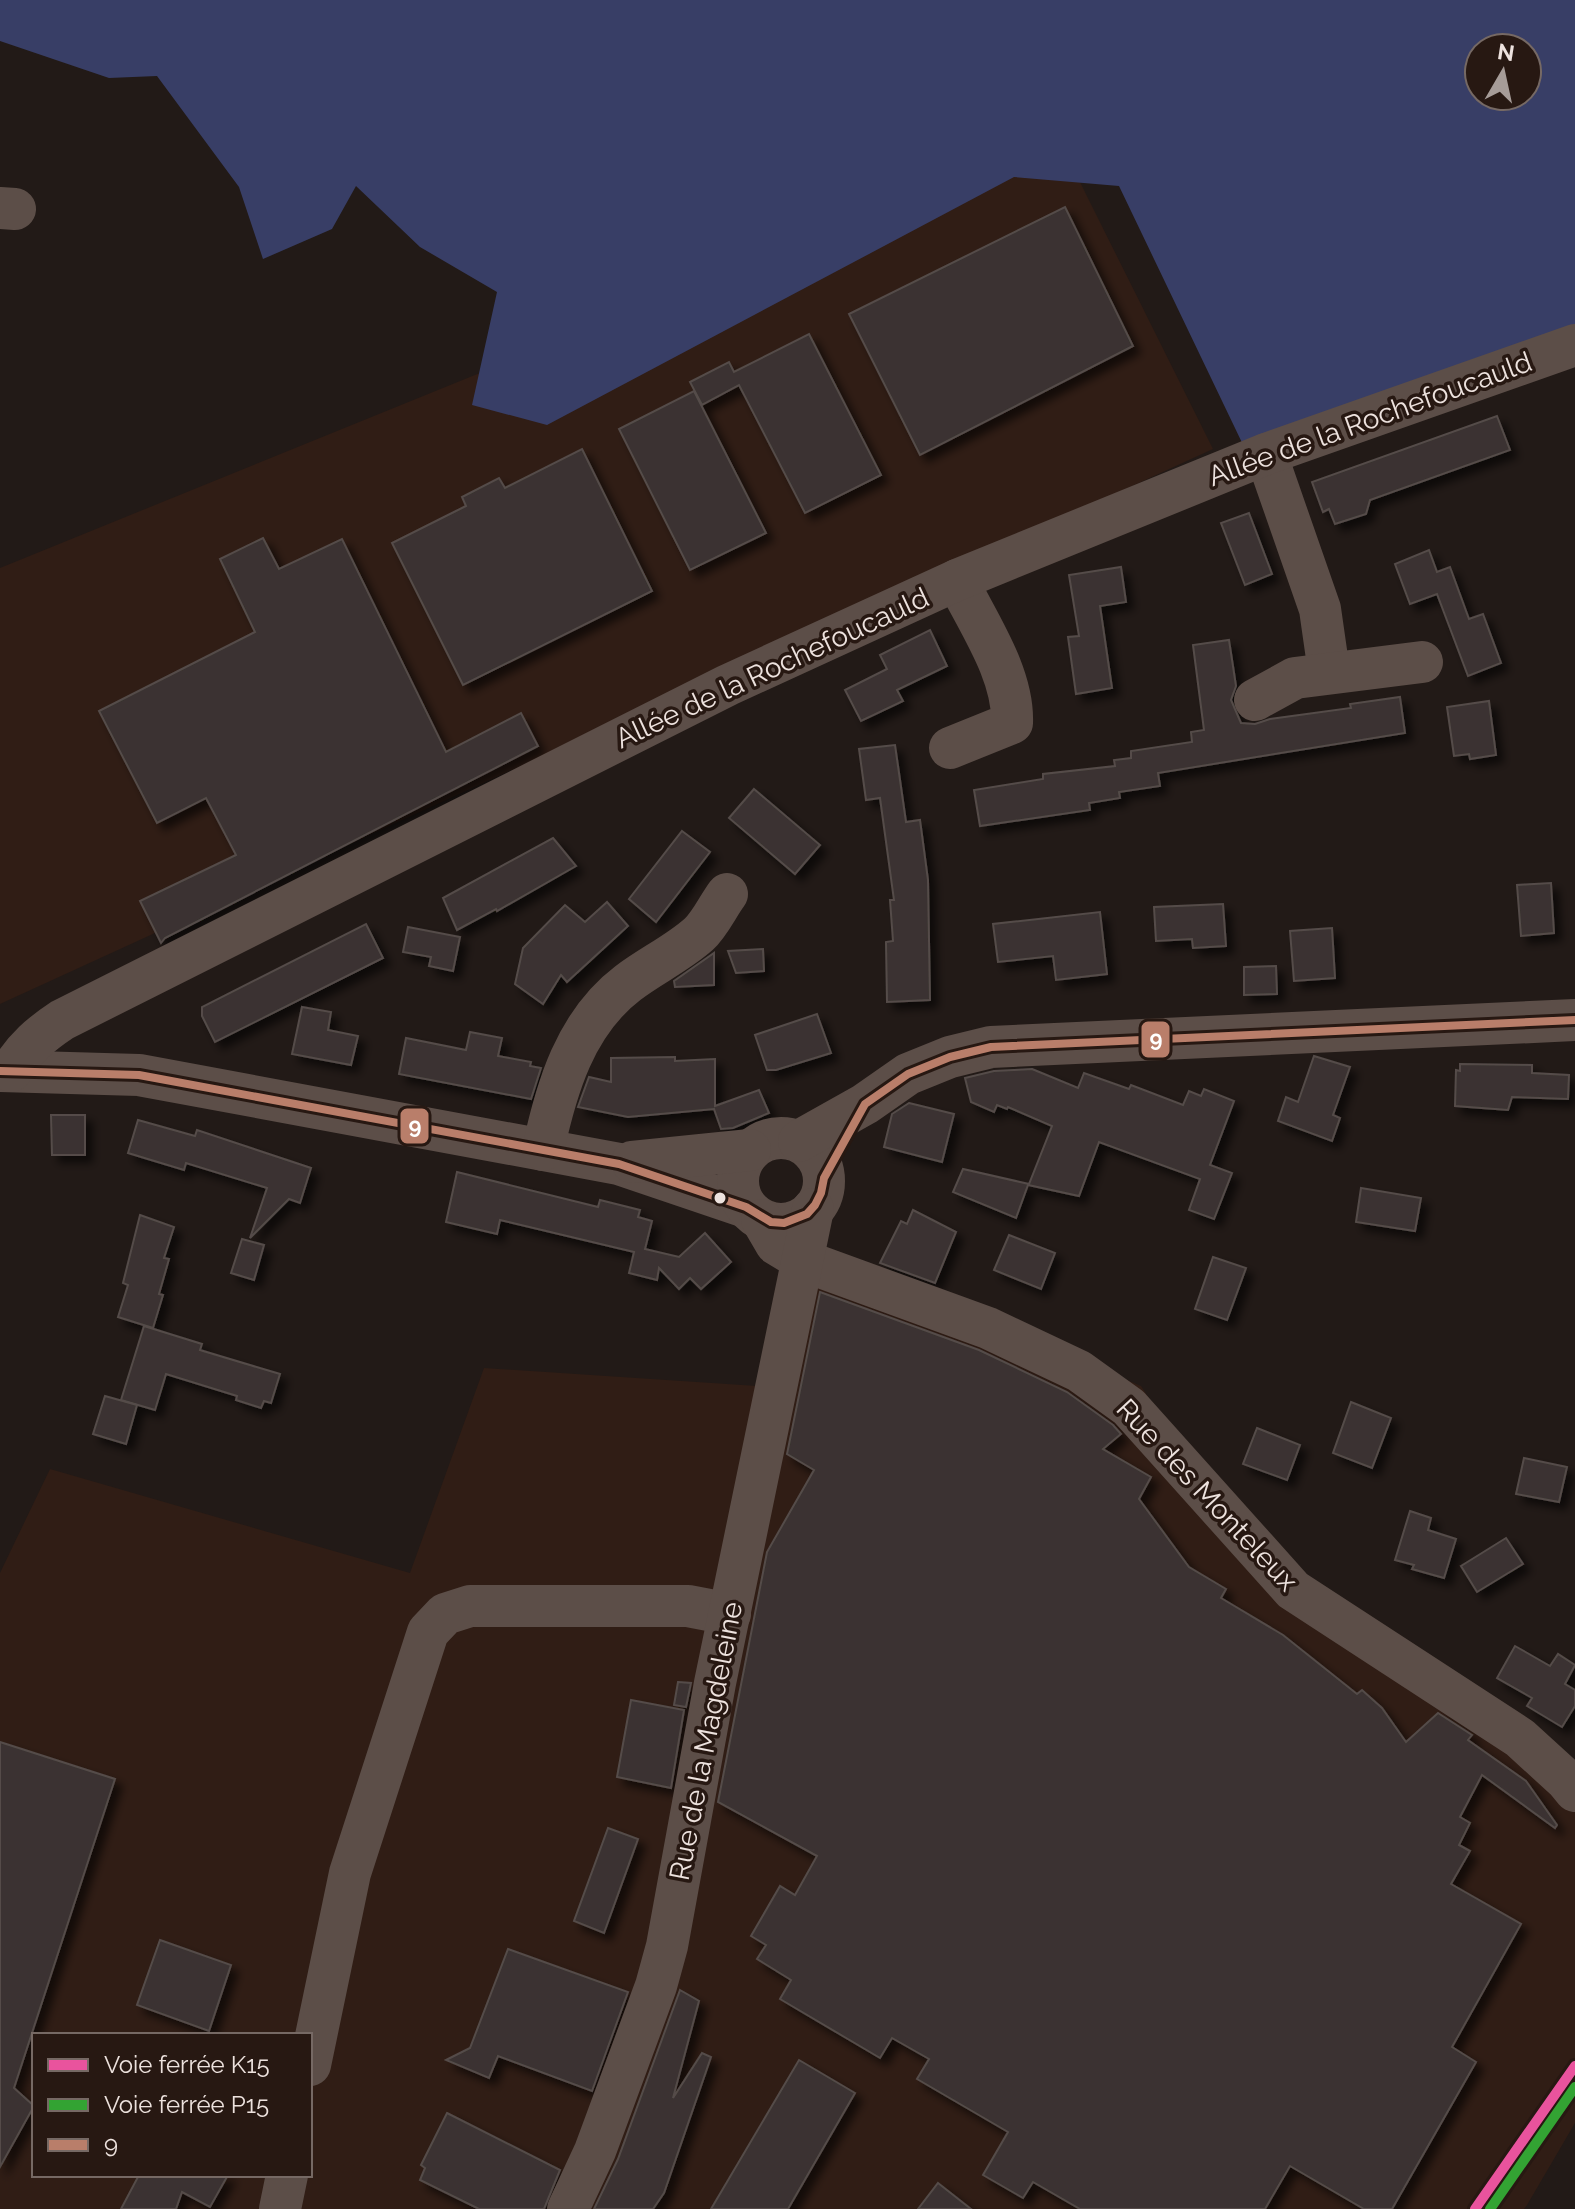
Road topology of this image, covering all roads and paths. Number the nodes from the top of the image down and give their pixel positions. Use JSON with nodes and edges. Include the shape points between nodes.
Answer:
{"nodes":[{"id":1,"x":1575,"y":345,"type":"edge"},
{"id":2,"x":1266,"y":454,"type":"junction"},
{"id":3,"x":957,"y":580,"type":"junction"},
{"id":4,"x":1422,"y":662,"type":"dead end"},
{"id":5,"x":1329,"y":672,"type":"junction"},
{"id":6,"x":1255,"y":700,"type":"dead end"},
{"id":7,"x":950,"y":748,"type":"dead end"},
{"id":8,"x":727,"y":894,"type":"dead end"},
{"id":9,"x":1575,"y":1020,"type":"edge"},
{"id":10,"x":5,"y":1071,"type":"edge"},
{"id":11,"x":865,"y":1104,"type":"junction"},
{"id":12,"x":799,"y":1141,"type":"junction"},
{"id":13,"x":543,"y":1150,"type":"junction"},
{"id":14,"x":750,"y":1150,"type":"junction"},
{"id":15,"x":619,"y":1164,"type":"junction"},
{"id":16,"x":818,"y":1194,"type":"junction"},
{"id":17,"x":754,"y":1213,"type":"junction"},
{"id":18,"x":804,"y":1261,"type":"junction"},
{"id":19,"x":730,"y":1614,"type":"junction"},
{"id":20,"x":1575,"y":1791,"type":"edge"},
{"id":21,"x":312,"y":2055,"type":"edge"},
{"id":22,"x":287,"y":2177,"type":"edge"},
{"id":23,"x":280,"y":2209,"type":"edge"},
{"id":24,"x":568,"y":2209,"type":"edge"}],
"edges":[{"from":1,"to":2,"type":"street","name":"Allée de la Rochefoucauld"},
{"from":2,"to":3,"type":"street","name":"Allée de la Rochefoucauld"},
{"from":2,"to":5,"type":"street","via":[[1320,609]]},
{"from":3,"to":7,"type":"street","via":[[1013,703],[1012,723]]},
{"from":3,"to":10,"type":"street","name":"Allée de la Rochefoucauld","via":[[728,685],[62,1020]]},
{"from":4,"to":5,"type":"street"},
{"from":5,"to":6,"type":"street","via":[[1295,678]]},
{"from":8,"to":13,"type":"street","via":[[701,933],[625,985],[597,1013],[575,1047],[557,1092]]},
{"from":9,"to":11,"type":"street","via":[[991,1047],[908,1074]]},
{"from":10,"to":13,"type":"street","via":[[139,1075]]},
{"from":11,"to":12,"type":"street"},
{"from":11,"to":16,"type":"street","name":"Rue de la Magdeleine"},
{"from":12,"to":14,"type":"street","via":[[764,1140]]},
{"from":12,"to":16,"type":"street","via":[[820,1163]]},
{"from":13,"to":15,"type":"street"},
{"from":14,"to":15,"type":"street"},
{"from":14,"to":17,"type":"street","via":[[739,1168],[738,1188]]},
{"from":15,"to":17,"type":"street"},
{"from":16,"to":17,"type":"street","via":[[798,1220],[780,1224]]},
{"from":16,"to":18,"type":"street","name":"Rue de la Magdeleine"},
{"from":17,"to":18,"type":"street","name":"Rue des Monteleux","via":[[776,1244]]},
{"from":18,"to":19,"type":"street","name":"Rue de la Magdeleine"},
{"from":18,"to":20,"type":"street","name":"Rue des Monteleux","via":[[988,1328],[1079,1371],[1129,1407],[1293,1590],[1520,1738]]},
{"from":19,"to":21,"type":"street","via":[[688,1606],[470,1606],[445,1614],[428,1632],[350,1873]]},
{"from":19,"to":24,"type":"street","name":"Rue de la Magdeleine","via":[[667,1946],[595,2151]]},
{"from":22,"to":23,"type":"street"}]}
